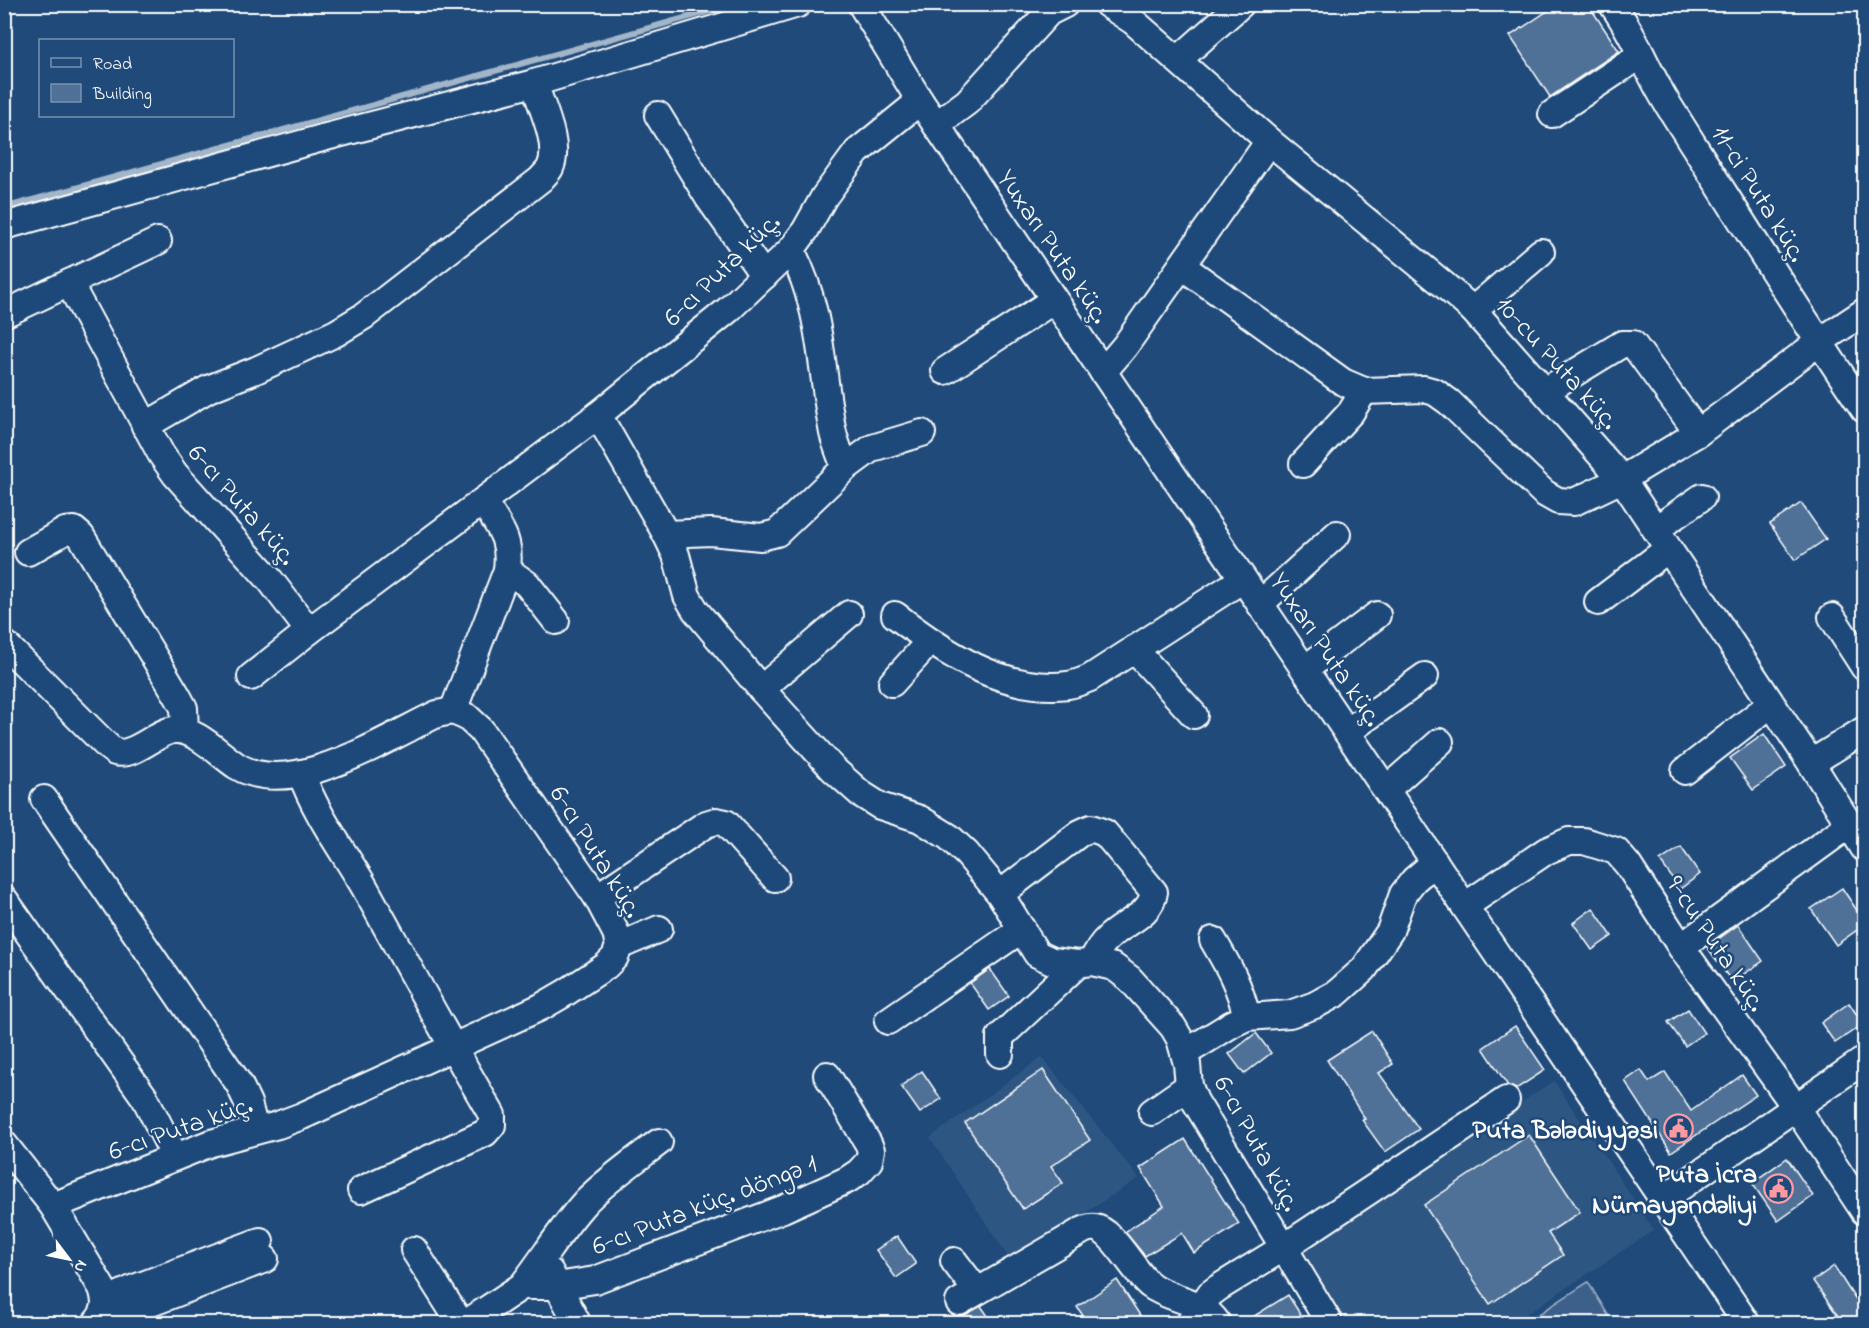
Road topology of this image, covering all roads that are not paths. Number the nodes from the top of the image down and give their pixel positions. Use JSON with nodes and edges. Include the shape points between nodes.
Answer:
{"nodes":[{"id":1,"x":798,"y":4,"type":"edge"},
{"id":2,"x":861,"y":4,"type":"edge"},
{"id":3,"x":1065,"y":4,"type":"edge"},
{"id":4,"x":1107,"y":4,"type":"edge"},
{"id":5,"x":1241,"y":4,"type":"edge"},
{"id":6,"x":1612,"y":4,"type":"edge"},
{"id":7,"x":1641,"y":55,"type":"junction"},
{"id":8,"x":1178,"y":60,"type":"junction"},
{"id":9,"x":534,"y":83,"type":"junction"},
{"id":10,"x":920,"y":102,"type":"junction"},
{"id":11,"x":1552,"y":114,"type":"dead end"},
{"id":12,"x":658,"y":115,"type":"dead end"},
{"id":13,"x":936,"y":125,"type":"junction"},
{"id":14,"x":1269,"y":141,"type":"junction"},
{"id":15,"x":4,"y":226,"type":"edge"},
{"id":16,"x":158,"y":241,"type":"dead end"},
{"id":17,"x":791,"y":250,"type":"junction"},
{"id":18,"x":1541,"y":252,"type":"dead end"},
{"id":19,"x":1182,"y":266,"type":"junction"},
{"id":20,"x":764,"y":276,"type":"junction"},
{"id":21,"x":69,"y":283,"type":"junction"},
{"id":22,"x":1054,"y":300,"type":"junction"},
{"id":23,"x":1473,"y":310,"type":"junction"},
{"id":24,"x":1864,"y":312,"type":"edge"},
{"id":25,"x":4,"y":314,"type":"edge"},
{"id":26,"x":1819,"y":342,"type":"junction"},
{"id":27,"x":945,"y":371,"type":"dead end"},
{"id":28,"x":1103,"y":372,"type":"junction"},
{"id":29,"x":1364,"y":391,"type":"junction"},
{"id":30,"x":1545,"y":391,"type":"junction"},
{"id":31,"x":1864,"y":409,"type":"edge"},
{"id":32,"x":598,"y":415,"type":"junction"},
{"id":33,"x":145,"y":426,"type":"junction"},
{"id":34,"x":922,"y":433,"type":"dead end"},
{"id":35,"x":1698,"y":433,"type":"junction"},
{"id":36,"x":1303,"y":464,"type":"dead end"},
{"id":37,"x":845,"y":468,"type":"junction"},
{"id":38,"x":1622,"y":478,"type":"junction"},
{"id":39,"x":1702,"y":497,"type":"dead end"},
{"id":40,"x":483,"y":501,"type":"junction"},
{"id":41,"x":666,"y":534,"type":"junction"},
{"id":42,"x":1337,"y":534,"type":"dead end"},
{"id":43,"x":1662,"y":539,"type":"junction"},
{"id":44,"x":28,"y":552,"type":"dead end"},
{"id":45,"x":507,"y":570,"type":"junction"},
{"id":46,"x":1243,"y":579,"type":"junction"},
{"id":47,"x":1598,"y":602,"type":"dead end"},
{"id":48,"x":1260,"y":604,"type":"junction"},
{"id":49,"x":849,"y":614,"type":"dead end"},
{"id":50,"x":895,"y":615,"type":"dead end"},
{"id":51,"x":1377,"y":615,"type":"dead end"},
{"id":52,"x":1832,"y":617,"type":"dead end"},
{"id":53,"x":556,"y":621,"type":"dead end"},
{"id":54,"x":309,"y":632,"type":"junction"},
{"id":55,"x":929,"y":642,"type":"junction"},
{"id":56,"x":4,"y":643,"type":"edge"},
{"id":57,"x":1134,"y":649,"type":"junction"},
{"id":58,"x":1864,"y":667,"type":"edge"},
{"id":59,"x":1305,"y":669,"type":"junction"},
{"id":60,"x":1425,"y":676,"type":"dead end"},
{"id":61,"x":251,"y":677,"type":"dead end"},
{"id":62,"x":892,"y":683,"type":"dead end"},
{"id":63,"x":761,"y":689,"type":"junction"},
{"id":64,"x":1771,"y":704,"type":"junction"},
{"id":65,"x":453,"y":711,"type":"junction"},
{"id":66,"x":1194,"y":715,"type":"dead end"},
{"id":67,"x":1864,"y":730,"type":"edge"},
{"id":68,"x":185,"y":731,"type":"junction"},
{"id":69,"x":1347,"y":732,"type":"junction"},
{"id":70,"x":1440,"y":742,"type":"dead end"},
{"id":71,"x":1811,"y":763,"type":"junction"},
{"id":72,"x":1685,"y":771,"type":"dead end"},
{"id":73,"x":302,"y":773,"type":"junction"},
{"id":74,"x":1386,"y":790,"type":"junction"},
{"id":75,"x":45,"y":799,"type":"dead end"},
{"id":76,"x":1849,"y":825,"type":"junction"},
{"id":77,"x":1864,"y":848,"type":"edge"},
{"id":78,"x":1435,"y":862,"type":"junction"},
{"id":79,"x":775,"y":878,"type":"dead end"},
{"id":80,"x":1000,"y":894,"type":"junction"},
{"id":81,"x":597,"y":897,"type":"junction"},
{"id":82,"x":4,"y":899,"type":"edge"},
{"id":83,"x":1465,"y":906,"type":"junction"},
{"id":84,"x":1022,"y":928,"type":"junction"},
{"id":85,"x":659,"y":929,"type":"dead end"},
{"id":86,"x":1213,"y":940,"type":"dead end"},
{"id":87,"x":619,"y":946,"type":"junction"},
{"id":88,"x":1682,"y":947,"type":"junction"},
{"id":89,"x":1085,"y":963,"type":"junction"},
{"id":90,"x":1247,"y":1017,"type":"junction"},
{"id":91,"x":888,"y":1021,"type":"dead end"},
{"id":92,"x":453,"y":1048,"type":"junction"},
{"id":93,"x":1185,"y":1053,"type":"junction"},
{"id":94,"x":1000,"y":1054,"type":"dead end"},
{"id":95,"x":1864,"y":1060,"type":"edge"},
{"id":96,"x":827,"y":1075,"type":"dead end"},
{"id":97,"x":1189,"y":1086,"type":"junction"},
{"id":98,"x":1506,"y":1100,"type":"dead end"},
{"id":99,"x":1796,"y":1108,"type":"junction"},
{"id":100,"x":1152,"y":1112,"type":"dead end"},
{"id":101,"x":255,"y":1130,"type":"junction"},
{"id":102,"x":659,"y":1142,"type":"dead end"},
{"id":103,"x":4,"y":1144,"type":"edge"},
{"id":104,"x":175,"y":1157,"type":"junction"},
{"id":105,"x":361,"y":1190,"type":"dead end"},
{"id":106,"x":1663,"y":1199,"type":"junction"},
{"id":107,"x":53,"y":1206,"type":"junction"},
{"id":108,"x":1864,"y":1211,"type":"edge"},
{"id":109,"x":1283,"y":1248,"type":"junction"},
{"id":110,"x":263,"y":1250,"type":"dead end"},
{"id":111,"x":414,"y":1251,"type":"dead end"},
{"id":112,"x":543,"y":1259,"type":"junction"},
{"id":113,"x":954,"y":1261,"type":"dead end"},
{"id":114,"x":522,"y":1286,"type":"junction"},
{"id":115,"x":556,"y":1286,"type":"junction"},
{"id":116,"x":101,"y":1314,"type":"edge"},
{"id":117,"x":1202,"y":1318,"type":"edge"},
{"id":118,"x":463,"y":1323,"type":"edge"},
{"id":119,"x":578,"y":1323,"type":"edge"},
{"id":120,"x":1330,"y":1323,"type":"edge"},
{"id":121,"x":1747,"y":1323,"type":"edge"}],
"edges":[{"from":1,"to":9,"type":"street"},
{"from":2,"to":10,"type":"street","name":"Yuxarı Puta küç."},
{"from":3,"to":13,"type":"street","via":[[1049,12],[967,102]]},
{"from":4,"to":8,"type":"street","name":"10-cu Puta küç."},
{"from":5,"to":8,"type":"street"},
{"from":6,"to":7,"type":"street","name":"11-ci Puta küç."},
{"from":7,"to":11,"type":"street"},
{"from":7,"to":26,"type":"street","name":"11-ci Puta küç.","via":[[1652,80]]},
{"from":8,"to":14,"type":"street","name":"10-cu Puta küç."},
{"from":9,"to":15,"type":"street"},
{"from":9,"to":33,"type":"street","via":[[553,141],[550,167],[541,179],[364,316],[336,333],[208,389]]},
{"from":10,"to":13,"type":"street","name":"Yuxarı Puta küç."},
{"from":10,"to":17,"type":"street","name":"6-cı Puta küç.","via":[[857,152]]},
{"from":12,"to":20,"type":"street","via":[[708,197]]},
{"from":13,"to":22,"type":"street","name":"Yuxarı Puta küç."},
{"from":14,"to":19,"type":"street"},
{"from":14,"to":23,"type":"street","name":"10-cu Puta küç."},
{"from":16,"to":21,"type":"street"},
{"from":17,"to":20,"type":"street","name":"6-cı Puta küç."},
{"from":17,"to":37,"type":"street","via":[[802,269],[814,308],[833,435]]},
{"from":18,"to":23,"type":"street"},
{"from":19,"to":28,"type":"street"},
{"from":19,"to":29,"type":"street","via":[[1343,382]]},
{"from":20,"to":32,"type":"street","name":"6-cı Puta küç."},
{"from":21,"to":25,"type":"street"},
{"from":21,"to":33,"type":"street","name":"6-cı Puta küç."},
{"from":22,"to":27,"type":"street"},
{"from":22,"to":28,"type":"street","name":"Yuxarı Puta küç."},
{"from":23,"to":30,"type":"street","name":"10-cu Puta küç."},
{"from":24,"to":26,"type":"street"},
{"from":26,"to":31,"type":"street","name":"11-ci Puta küç."},
{"from":26,"to":35,"type":"street"},
{"from":28,"to":46,"type":"street","name":"Yuxarı Puta küç."},
{"from":29,"to":36,"type":"street","via":[[1351,412]]},
{"from":29,"to":38,"type":"street","via":[[1435,392],[1544,493],[1558,501],[1574,502]]},
{"from":30,"to":35,"type":"street","via":[[1622,344],[1633,344]]},
{"from":30,"to":38,"type":"street","name":"10-cu Puta küç."},
{"from":32,"to":40,"type":"street","name":"6-cı Puta küç."},
{"from":32,"to":41,"type":"street","name":"6-cı Puta küç."},
{"from":33,"to":54,"type":"street","name":"6-cı Puta küç.","via":[[175,474],[270,580]]},
{"from":34,"to":37,"type":"street","via":[[872,448]]},
{"from":35,"to":38,"type":"street"},
{"from":37,"to":41,"type":"street","via":[[777,532],[761,537],[711,532]]},
{"from":38,"to":43,"type":"street","name":"10-cu Puta küç."},
{"from":39,"to":43,"type":"street"},
{"from":40,"to":45,"type":"street","via":[[505,538],[509,552]]},
{"from":40,"to":54,"type":"street","name":"6-cı Puta küç."},
{"from":41,"to":63,"type":"street","name":"6-cı Puta küç.","via":[[691,604]]},
{"from":42,"to":48,"type":"street"},
{"from":43,"to":47,"type":"street"},
{"from":43,"to":64,"type":"street","name":"10-cu Puta küç."},
{"from":44,"to":68,"type":"street","via":[[65,531],[74,530],[81,536],[184,708]]},
{"from":45,"to":53,"type":"street","via":[[527,584]]},
{"from":45,"to":65,"type":"street"},
{"from":46,"to":48,"type":"street","name":"Yuxarı Puta küç."},
{"from":46,"to":57,"type":"street"},
{"from":48,"to":59,"type":"street","name":"Yuxarı Puta küç."},
{"from":49,"to":63,"type":"street"},
{"from":50,"to":55,"type":"street"},
{"from":51,"to":59,"type":"street"},
{"from":52,"to":58,"type":"street"},
{"from":54,"to":61,"type":"street"},
{"from":55,"to":57,"type":"street","via":[[1009,680],[1040,685],[1069,685],[1090,678]]},
{"from":55,"to":62,"type":"street"},
{"from":56,"to":68,"type":"street","via":[[115,752],[140,747],[172,730]]},
{"from":57,"to":66,"type":"street"},
{"from":59,"to":69,"type":"street","name":"Yuxarı Puta küç."},
{"from":60,"to":69,"type":"street"},
{"from":63,"to":80,"type":"street","name":"6-cı Puta küç.","via":[[833,769],[861,794],[880,806],[920,819],[949,837]]},
{"from":64,"to":71,"type":"street","name":"10-cu Puta küç."},
{"from":64,"to":72,"type":"street"},
{"from":65,"to":73,"type":"street","via":[[437,714],[327,767]]},
{"from":65,"to":81,"type":"street","name":"6-cı Puta küç.","via":[[467,717],[494,746]]},
{"from":67,"to":71,"type":"street"},
{"from":68,"to":73,"type":"street","via":[[254,774],[268,777]]},
{"from":69,"to":74,"type":"street","name":"Yuxarı Puta küç."},
{"from":70,"to":74,"type":"street"},
{"from":71,"to":76,"type":"street","name":"10-cu Puta küç."},
{"from":73,"to":92,"type":"street","via":[[320,815]]},
{"from":74,"to":78,"type":"street","name":"Yuxarı Puta küç."},
{"from":75,"to":101,"type":"street","via":[[239,1084]]},
{"from":76,"to":77,"type":"street","name":"10-cu Puta küç."},
{"from":76,"to":88,"type":"street"},
{"from":78,"to":83,"type":"street","name":"Yuxarı Puta küç."},
{"from":78,"to":90,"type":"street","via":[[1403,894],[1390,932],[1354,980],[1315,1005],[1290,1014]]},
{"from":79,"to":81,"type":"street","via":[[726,823],[716,821]]},
{"from":80,"to":84,"type":"street","name":"6-cı Puta küç."},
{"from":80,"to":89,"type":"street","via":[[1080,833],[1091,828],[1105,834],[1154,892],[1153,902],[1108,937]]},
{"from":81,"to":87,"type":"street","name":"6-cı Puta küç."},
{"from":82,"to":104,"type":"street","via":[[145,1098]]},
{"from":83,"to":88,"type":"street","name":"9-cu Puta küç.","via":[[1546,851],[1584,841],[1616,851],[1629,865]]},
{"from":83,"to":106,"type":"street","name":"Yuxarı Puta küç."},
{"from":84,"to":89,"type":"street","name":"6-cı Puta küç.","via":[[1037,954],[1052,961]]},
{"from":84,"to":91,"type":"street"},
{"from":85,"to":87,"type":"street"},
{"from":86,"to":90,"type":"street","via":[[1237,982]]},
{"from":87,"to":92,"type":"street","name":"6-cı Puta küç.","via":[[606,966],[565,993]]},
{"from":88,"to":99,"type":"street","name":"9-cu Puta küç."},
{"from":89,"to":93,"type":"street","name":"6-cı Puta küç.","via":[[1114,968],[1130,980],[1173,1027]]},
{"from":89,"to":94,"type":"street","via":[[1000,1036]]},
{"from":90,"to":93,"type":"street"},
{"from":92,"to":101,"type":"street","name":"6-cı Puta küç.","via":[[302,1116]]},
{"from":92,"to":105,"type":"street","via":[[492,1115],[492,1125],[485,1133]]},
{"from":93,"to":97,"type":"street","name":"6-cı Puta küç."},
{"from":95,"to":99,"type":"street"},
{"from":96,"to":115,"type":"street","name":"6-cı Puta küç. döngə 1","via":[[871,1150],[869,1161],[859,1172],[783,1209],[595,1280]]},
{"from":97,"to":100,"type":"street"},
{"from":97,"to":109,"type":"street","name":"6-cı Puta küç."},
{"from":98,"to":109,"type":"street"},
{"from":99,"to":106,"type":"street"},
{"from":99,"to":108,"type":"street","name":"9-cu Puta küç."},
{"from":101,"to":104,"type":"street","name":"6-cı Puta küç."},
{"from":102,"to":112,"type":"street","via":[[586,1202]]},
{"from":103,"to":107,"type":"street"},
{"from":104,"to":107,"type":"street","name":"6-cı Puta küç."},
{"from":106,"to":121,"type":"street","name":"Yuxarı Puta küç."},
{"from":107,"to":116,"type":"street","via":[[102,1288]]},
{"from":109,"to":117,"type":"street","via":[[1210,1294]]},
{"from":109,"to":120,"type":"street","name":"6-cı Puta küç."},
{"from":110,"to":116,"type":"street","via":[[132,1289]]},
{"from":111,"to":118,"type":"street"},
{"from":112,"to":114,"type":"street"},
{"from":112,"to":115,"type":"street"},
{"from":113,"to":117,"type":"street","via":[[968,1297],[1078,1233],[1098,1228],[1150,1285]]},
{"from":114,"to":115,"type":"street","name":"6-cı Puta küç. döngə 1"},
{"from":114,"to":118,"type":"street"},
{"from":115,"to":119,"type":"street"}]}
